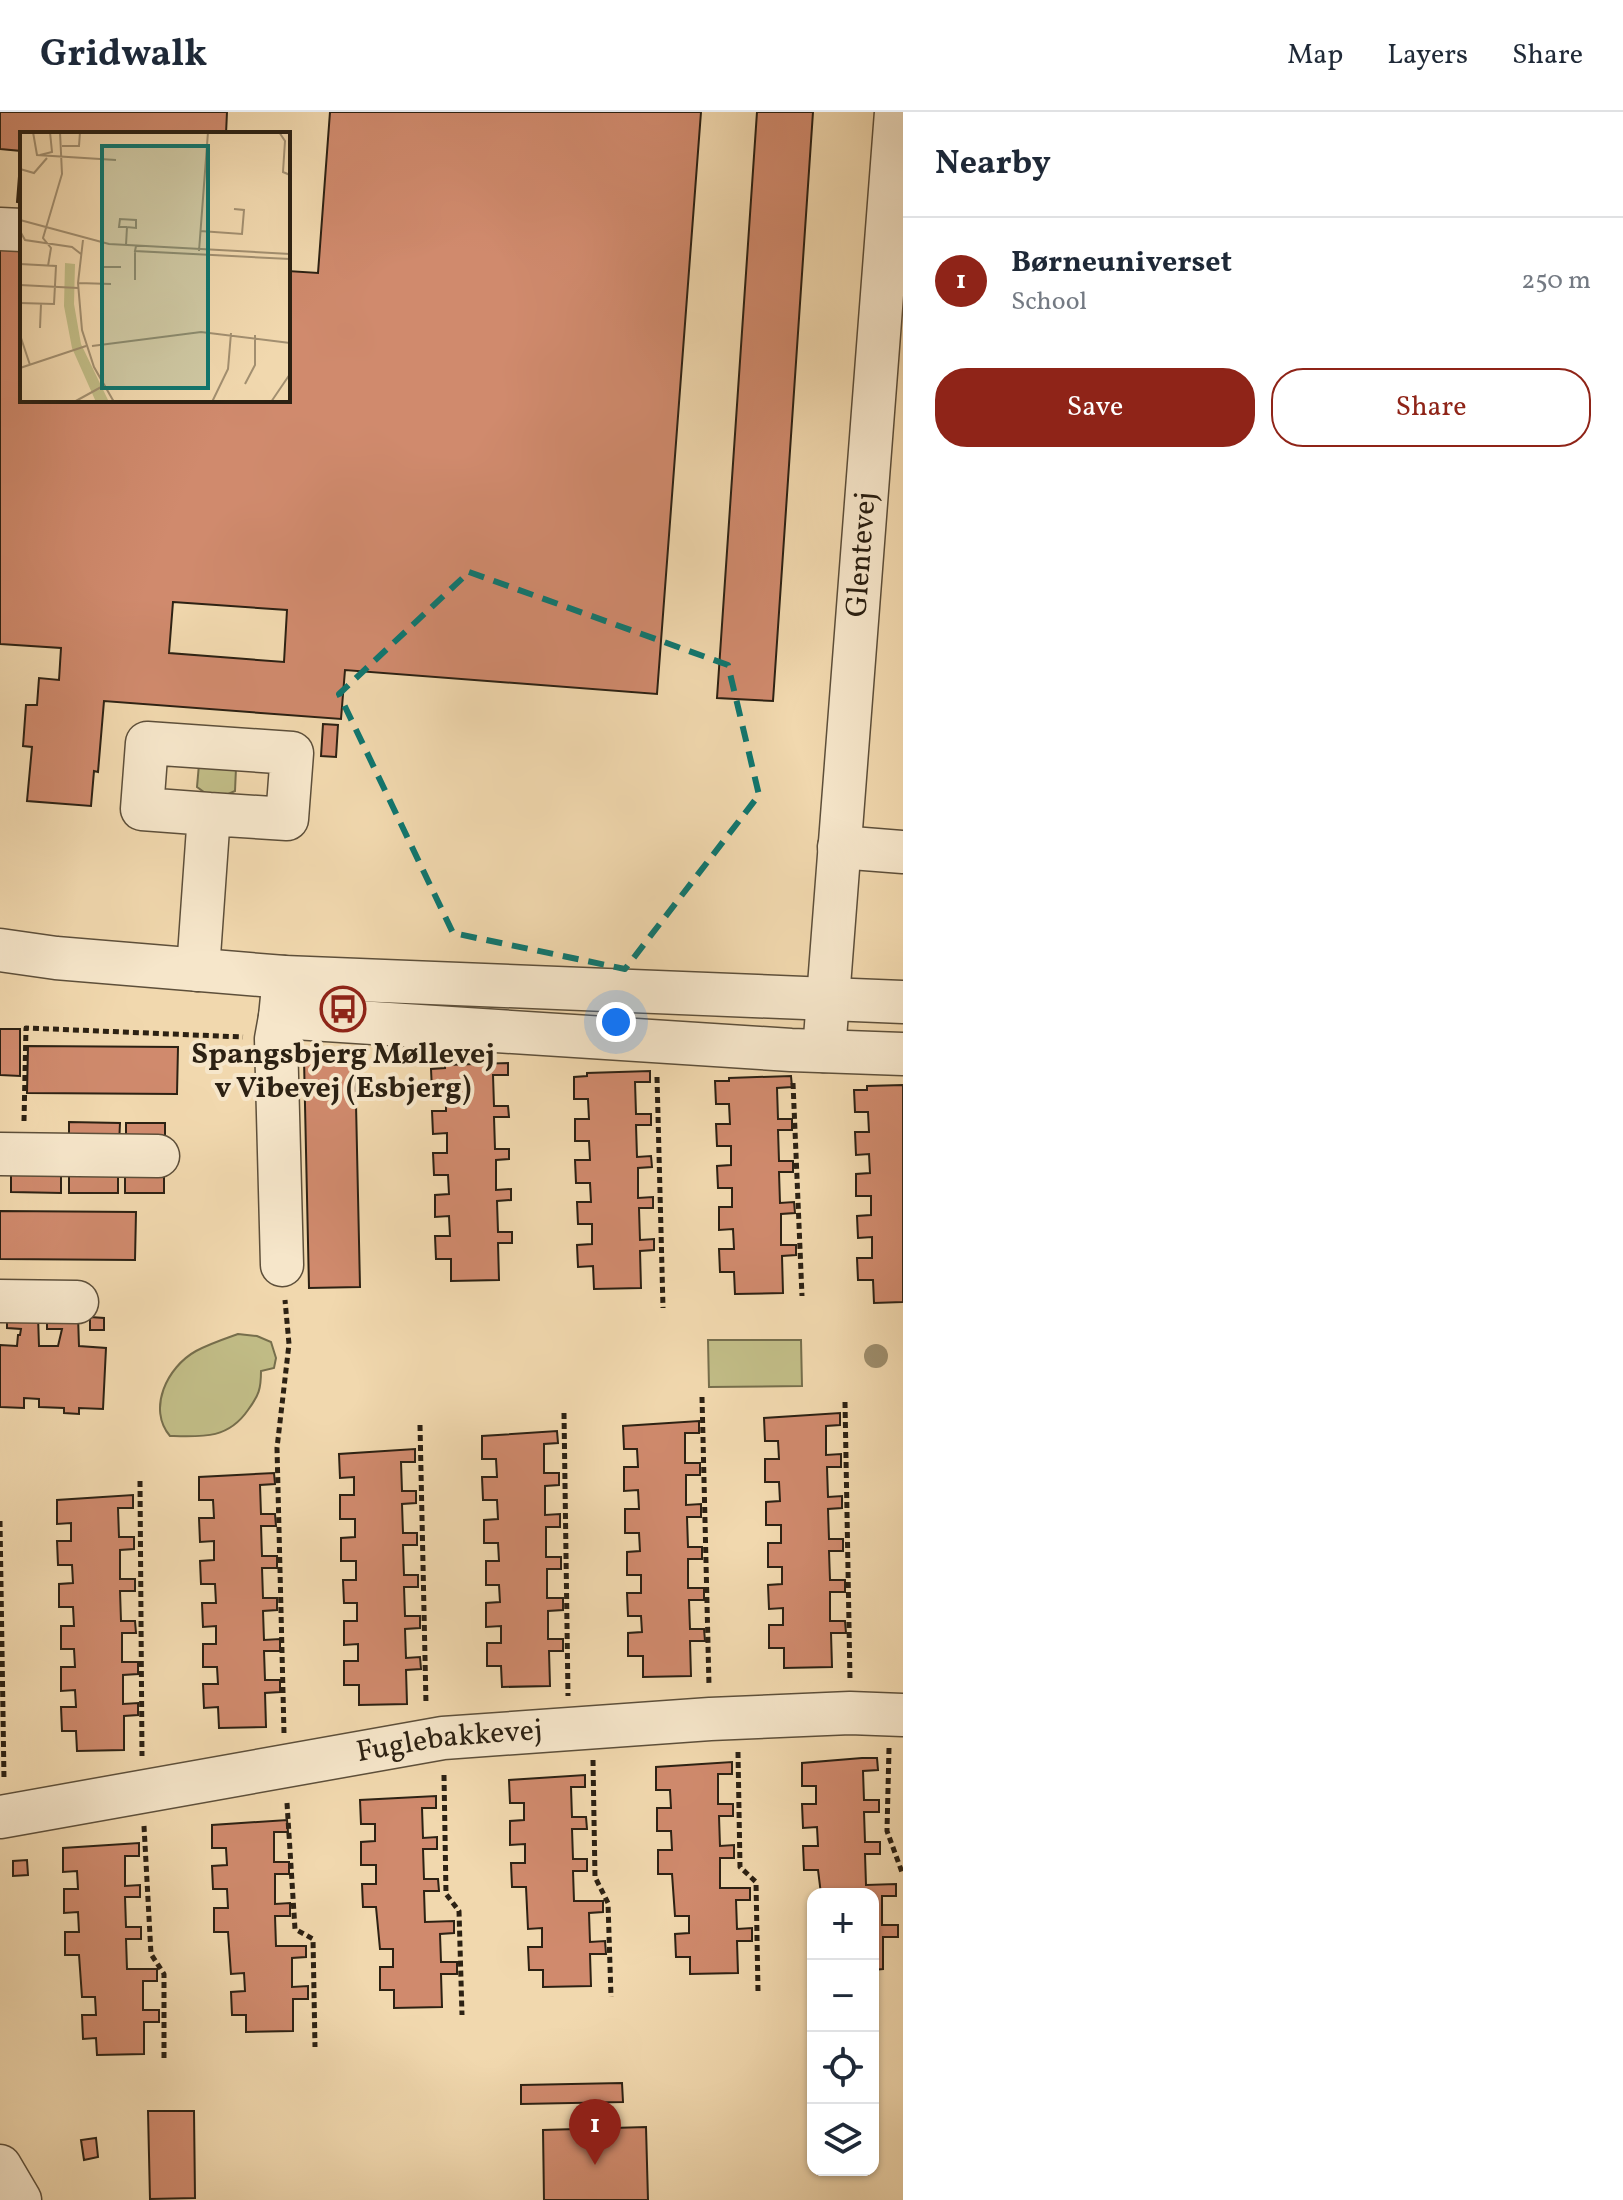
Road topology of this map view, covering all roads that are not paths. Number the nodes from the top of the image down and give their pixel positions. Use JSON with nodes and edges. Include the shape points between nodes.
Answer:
{"nodes":[{"id":1,"x":896,"y":112,"type":"edge"},
{"id":2,"x":0,"y":229,"type":"edge"},
{"id":3,"x":20,"y":230,"type":"edge"},
{"id":4,"x":209,"y":814,"type":"dead end"},
{"id":5,"x":839,"y":847,"type":"junction"},
{"id":6,"x":903,"y":852,"type":"edge"},
{"id":7,"x":0,"y":950,"type":"edge"},
{"id":8,"x":198,"y":970,"type":"junction"},
{"id":9,"x":828,"y":998,"type":"junction"},
{"id":10,"x":903,"y":1002,"type":"edge"},
{"id":11,"x":280,"y":1011,"type":"junction"},
{"id":12,"x":808,"y":1051,"type":"junction"},
{"id":13,"x":903,"y":1054,"type":"edge"},
{"id":14,"x":12,"y":1154,"type":"edge"},
{"id":15,"x":158,"y":1156,"type":"dead end"},
{"id":16,"x":282,"y":1265,"type":"road end"},
{"id":17,"x":0,"y":1301,"type":"edge"},
{"id":18,"x":77,"y":1302,"type":"dead end"},
{"id":19,"x":881,"y":1714,"type":"edge"},
{"id":20,"x":2,"y":1817,"type":"edge"}],
"edges":[{"from":1,"to":5,"type":"street","name":"Glentevej"},
{"from":2,"to":3,"type":"street"},
{"from":4,"to":8,"type":"street"},
{"from":5,"to":6,"type":"street"},
{"from":5,"to":9,"type":"street","name":"Glentevej"},
{"from":7,"to":8,"type":"street"},
{"from":8,"to":11,"type":"street"},
{"from":9,"to":10,"type":"street"},
{"from":9,"to":11,"type":"street"},
{"from":9,"to":12,"type":"street","name":"Glentevej"},
{"from":11,"to":12,"type":"street"},
{"from":11,"to":16,"type":"street"},
{"from":12,"to":13,"type":"street"},
{"from":14,"to":15,"type":"street"},
{"from":17,"to":18,"type":"street"},
{"from":19,"to":20,"type":"street","name":"Fuglebakkevej","via":[[435,1739]]}]}
